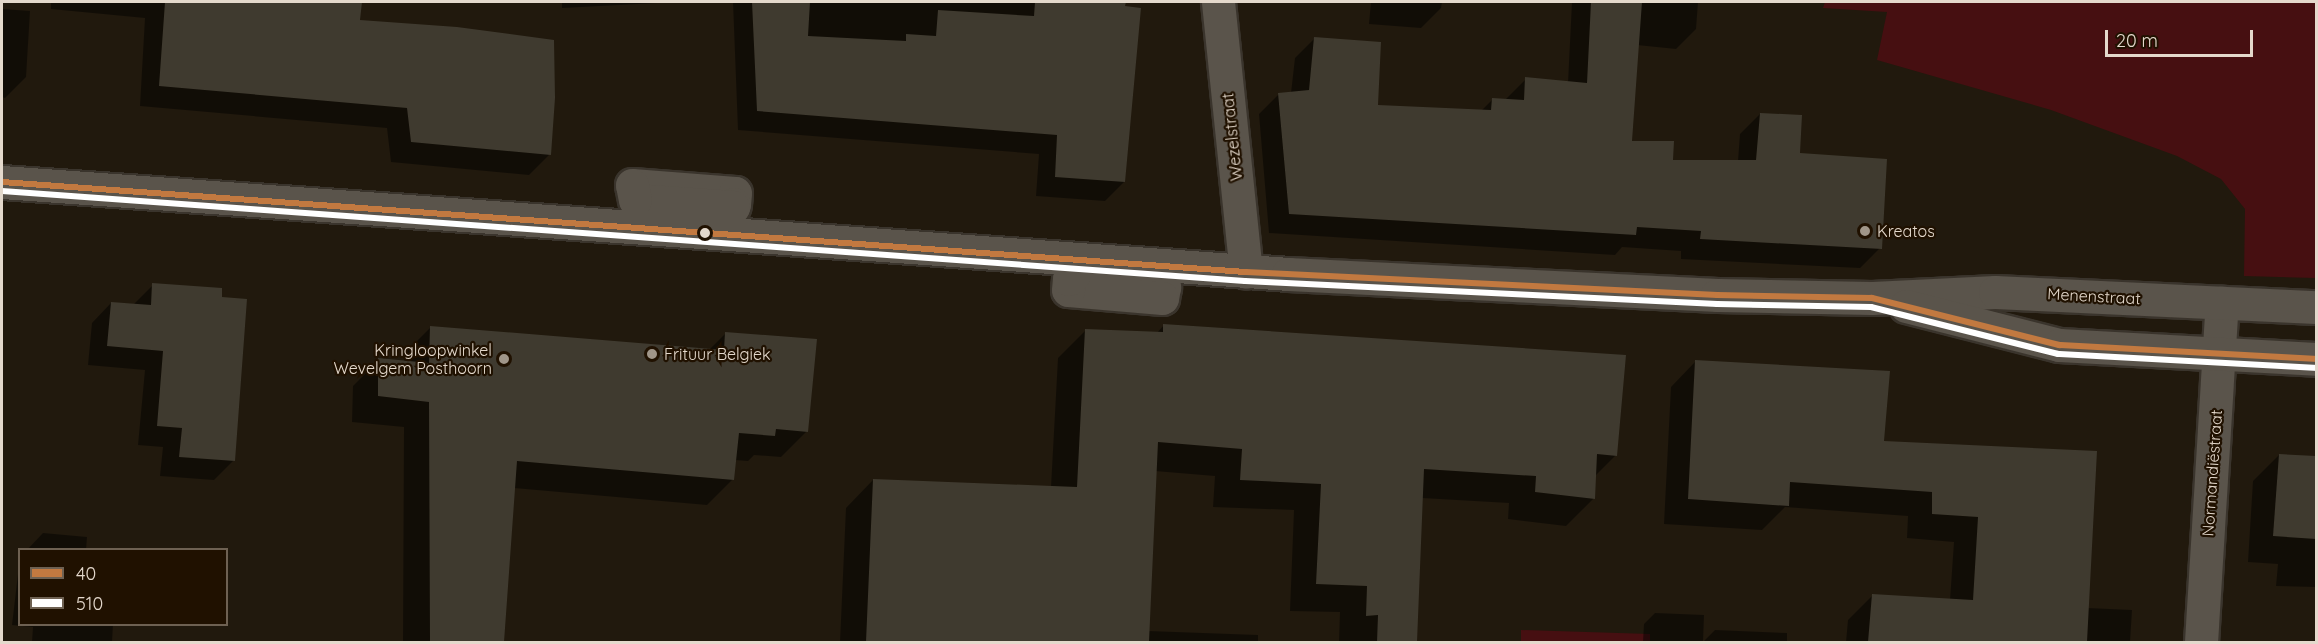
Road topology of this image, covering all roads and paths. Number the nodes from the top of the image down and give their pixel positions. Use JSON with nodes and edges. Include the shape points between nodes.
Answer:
{"nodes":[{"id":1,"x":1218,"y":2,"type":"edge"},
{"id":2,"x":2,"y":182,"type":"edge"},
{"id":3,"x":1246,"y":272,"type":"junction"},
{"id":4,"x":1872,"y":298,"type":"junction"},
{"id":5,"x":2222,"y":303,"type":"junction"},
{"id":6,"x":2316,"y":307,"type":"edge"},
{"id":7,"x":2220,"y":355,"type":"junction"},
{"id":8,"x":2316,"y":359,"type":"edge"},
{"id":9,"x":2202,"y":642,"type":"edge"}],
"edges":[{"from":1,"to":3,"type":"main road","name":"Wezelstraat"},
{"from":2,"to":3,"type":"main road","name":"Menenstraat"},
{"from":3,"to":4,"type":"main road","name":"Menenstraat","via":[[1717,296]]},
{"from":4,"to":5,"type":"main road","name":"Menenstraat","via":[[1995,292]]},
{"from":4,"to":7,"type":"main road","name":"Menenstraat","via":[[2059,345]]},
{"from":5,"to":6,"type":"main road","name":"Menenstraat"},
{"from":5,"to":7,"type":"main road","name":"Normandiëstraat"},
{"from":7,"to":8,"type":"main road","name":"Menenstraat"},
{"from":7,"to":9,"type":"main road","name":"Normandiëstraat"}]}
